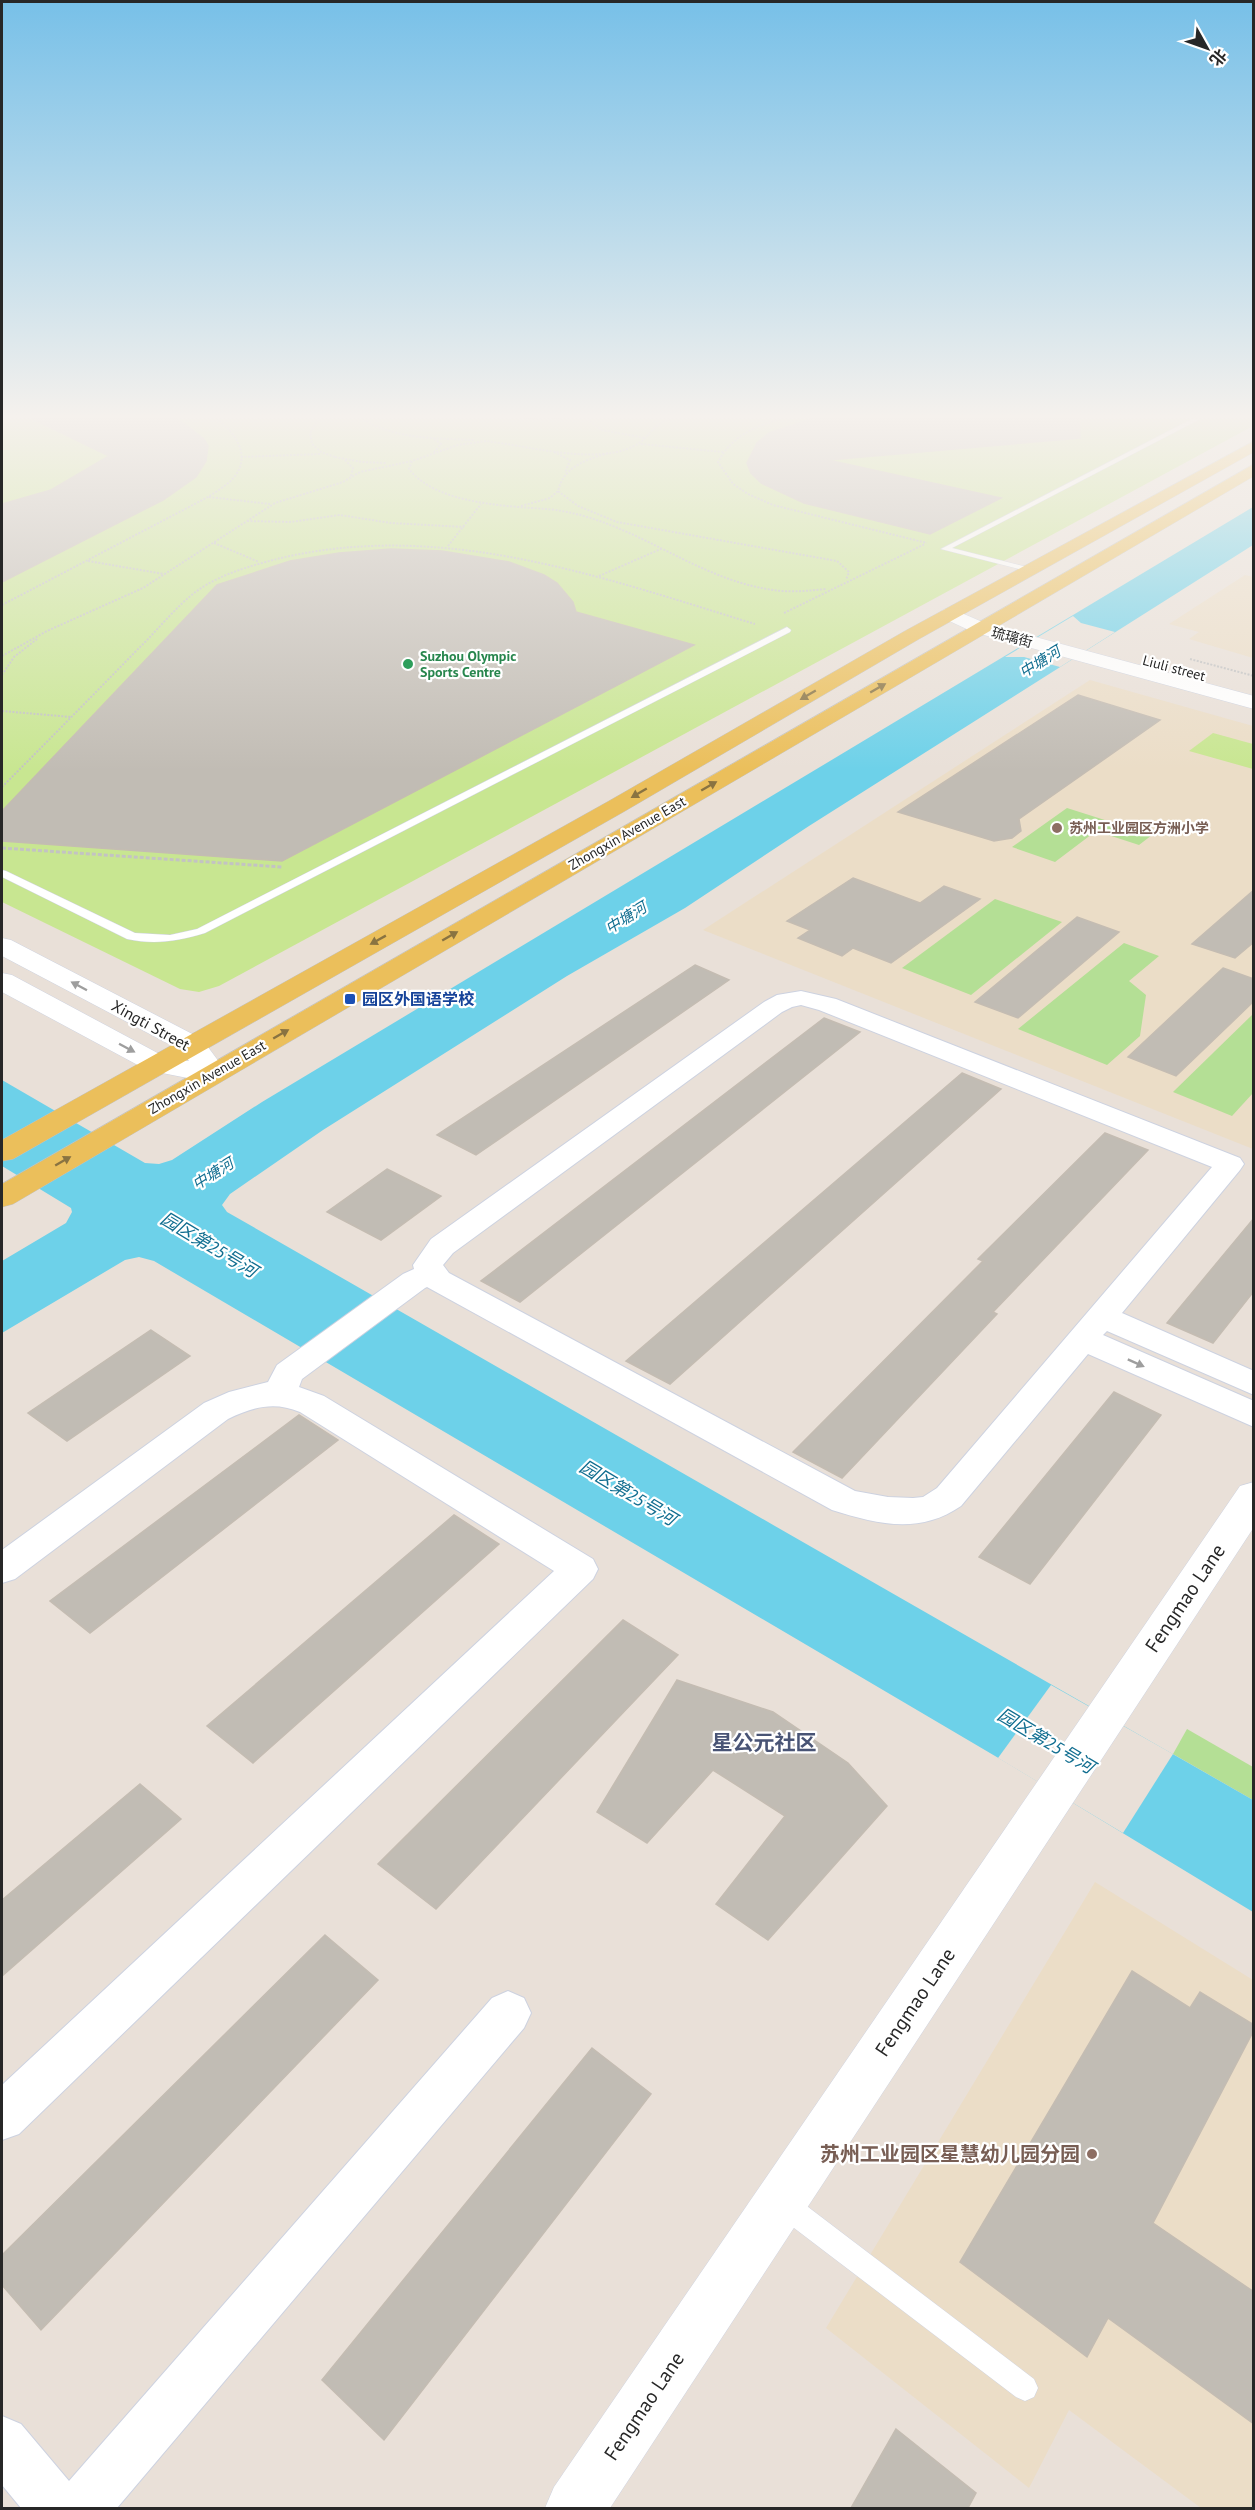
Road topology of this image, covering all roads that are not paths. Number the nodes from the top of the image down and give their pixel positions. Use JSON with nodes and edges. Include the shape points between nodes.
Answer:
{"nodes":[{"id":1,"x":970,"y":536,"type":"edge"},
{"id":2,"x":1089,"y":536,"type":"edge"},
{"id":3,"x":1139,"y":536,"type":"edge"},
{"id":4,"x":1028,"y":570,"type":"junction"},
{"id":5,"x":950,"y":614,"type":"junction"},
{"id":6,"x":987,"y":624,"type":"junction"},
{"id":7,"x":787,"y":630,"type":"dead end"},
{"id":8,"x":1086,"y":651,"type":"junction"},
{"id":9,"x":1254,"y":689,"type":"edge"},
{"id":10,"x":1254,"y":703,"type":"edge"},
{"id":11,"x":2,"y":873,"type":"edge"},
{"id":12,"x":2,"y":946,"type":"edge"},
{"id":13,"x":2,"y":981,"type":"edge"},
{"id":14,"x":192,"y":1045,"type":"junction"},
{"id":15,"x":157,"y":1064,"type":"junction"},
{"id":16,"x":213,"y":1074,"type":"junction"},
{"id":17,"x":2,"y":1152,"type":"edge"},
{"id":18,"x":9,"y":1193,"type":"edge"},
{"id":19,"x":431,"y":1274,"type":"junction"},
{"id":20,"x":1092,"y":1327,"type":"junction"},
{"id":21,"x":1254,"y":1384,"type":"edge"},
{"id":22,"x":280,"y":1393,"type":"junction"},
{"id":23,"x":1254,"y":1415,"type":"edge"},
{"id":24,"x":1254,"y":1496,"type":"edge"},
{"id":25,"x":2,"y":1569,"type":"edge"},
{"id":26,"x":508,"y":2013,"type":"dead end"},
{"id":27,"x":2,"y":2117,"type":"edge"},
{"id":28,"x":780,"y":2201,"type":"junction"},
{"id":29,"x":1025,"y":2388,"type":"dead end"},
{"id":30,"x":2,"y":2443,"type":"edge"},
{"id":31,"x":56,"y":2508,"type":"edge"},
{"id":32,"x":82,"y":2508,"type":"edge"},
{"id":33,"x":575,"y":2508,"type":"edge"}],
"edges":[{"from":1,"to":4,"type":"lane","via":[[945,549]]},
{"from":2,"to":4,"type":"main road","name":"Zhongxin Avenue East"},
{"from":3,"to":6,"type":"main road","name":"Zhongxin Avenue East"},
{"from":4,"to":5,"type":"main road","name":"Zhongxin Avenue East"},
{"from":5,"to":6,"type":"street","name":"琉璃街"},
{"from":5,"to":14,"type":"main road","name":"Zhongxin Avenue East","one_way":true},
{"from":6,"to":8,"type":"street","name":"琉璃街"},
{"from":16,"to":6,"type":"main road","name":"Zhongxin Avenue East","one_way":true},
{"from":7,"to":11,"type":"lane","via":[[212,926],[183,937],[156,940],[131,936]]},
{"from":8,"to":9,"type":"street","name":"Liuli street"},
{"from":8,"to":10,"type":"street","name":"琉璃街"},
{"from":14,"to":12,"type":"street","name":"Xingti Street","one_way":true},
{"from":13,"to":15,"type":"street","name":"Xingti Street","one_way":true},
{"from":14,"to":15,"type":"main road","name":"Zhongxin Avenue East"},
{"from":14,"to":16,"type":"street","name":"Xingti Street"},
{"from":15,"to":16,"type":"street","name":"Xingti Street"},
{"from":15,"to":17,"type":"main road","name":"Zhongxin Avenue East"},
{"from":18,"to":16,"type":"main road","name":"Zhongxin Avenue East","one_way":true},
{"from":19,"to":20,"type":"street","via":[[834,1496],[861,1506],[888,1509],[933,1508],[949,1497]]},
{"from":19,"to":20,"type":"street","via":[[428,1265],[442,1246],[773,1007],[801,998],[827,1004],[1230,1164]]},
{"from":19,"to":22,"type":"street","via":[[414,1281],[288,1373]]},
{"from":20,"to":21,"type":"street"},
{"from":20,"to":23,"type":"street","one_way":true},
{"from":22,"to":25,"type":"street","via":[[257,1394],[216,1411]]},
{"from":22,"to":27,"type":"street","via":[[312,1404],[580,1569]]},
{"from":24,"to":28,"type":"street","name":"Fengmao Lane"},
{"from":26,"to":32,"type":"street"},
{"from":28,"to":29,"type":"lane"},
{"from":28,"to":33,"type":"street","name":"Fengmao Lane"},
{"from":30,"to":31,"type":"street"}]}
